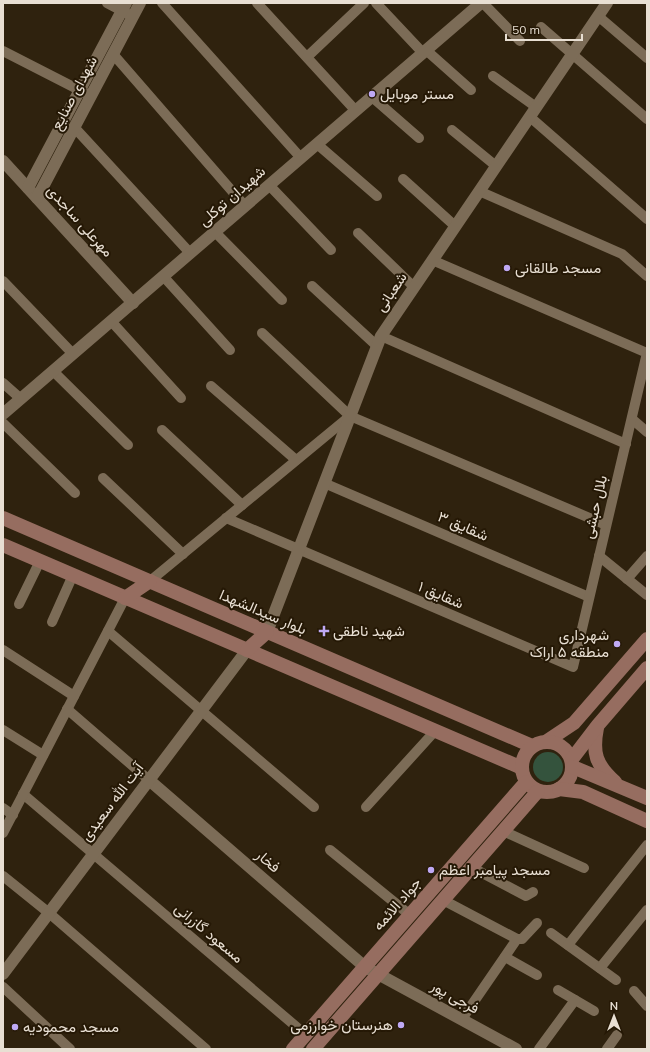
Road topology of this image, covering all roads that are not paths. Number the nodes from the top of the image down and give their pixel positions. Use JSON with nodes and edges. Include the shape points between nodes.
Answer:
{"nodes":[{"id":1,"x":107,"y":3,"type":"edge"},
{"id":2,"x":140,"y":3,"type":"edge"},
{"id":3,"x":162,"y":3,"type":"edge"},
{"id":4,"x":257,"y":3,"type":"edge"},
{"id":5,"x":364,"y":3,"type":"edge"},
{"id":6,"x":376,"y":3,"type":"edge"},
{"id":7,"x":607,"y":3,"type":"edge"},
{"id":8,"x":477,"y":4,"type":"edge"},
{"id":9,"x":127,"y":10,"type":"edge"},
{"id":10,"x":598,"y":16,"type":"junction"},
{"id":11,"x":541,"y":27,"type":"dead end"},
{"id":12,"x":520,"y":42,"type":"dead end"},
{"id":13,"x":3,"y":51,"type":"edge"},
{"id":14,"x":424,"y":52,"type":"junction"},
{"id":15,"x":113,"y":54,"type":"junction"},
{"id":16,"x":572,"y":54,"type":"junction"},
{"id":17,"x":307,"y":57,"type":"junction"},
{"id":18,"x":647,"y":58,"type":"edge"},
{"id":19,"x":493,"y":76,"type":"dead end"},
{"id":20,"x":471,"y":90,"type":"dead end"},
{"id":21,"x":85,"y":93,"type":"junction"},
{"id":22,"x":372,"y":97,"type":"junction"},
{"id":23,"x":356,"y":111,"type":"junction"},
{"id":24,"x":533,"y":112,"type":"junction"},
{"id":25,"x":647,"y":119,"type":"edge"},
{"id":26,"x":74,"y":126,"type":"junction"},
{"id":27,"x":452,"y":130,"type":"dead end"},
{"id":28,"x":419,"y":138,"type":"dead end"},
{"id":29,"x":317,"y":144,"type":"junction"},
{"id":30,"x":301,"y":158,"type":"junction"},
{"id":31,"x":3,"y":161,"type":"edge"},
{"id":32,"x":496,"y":166,"type":"junction"},
{"id":33,"x":46,"y":167,"type":"junction"},
{"id":34,"x":403,"y":179,"type":"dead end"},
{"id":35,"x":269,"y":185,"type":"junction"},
{"id":36,"x":28,"y":188,"type":"junction"},
{"id":37,"x":479,"y":191,"type":"junction"},
{"id":38,"x":377,"y":196,"type":"dead end"},
{"id":39,"x":37,"y":198,"type":"junction"},
{"id":40,"x":245,"y":206,"type":"junction"},
{"id":41,"x":647,"y":219,"type":"edge"},
{"id":42,"x":455,"y":226,"type":"junction"},
{"id":43,"x":215,"y":232,"type":"junction"},
{"id":44,"x":358,"y":233,"type":"dead end"},
{"id":45,"x":331,"y":250,"type":"dead end"},
{"id":46,"x":190,"y":253,"type":"junction"},
{"id":47,"x":432,"y":260,"type":"junction"},
{"id":48,"x":163,"y":276,"type":"junction"},
{"id":49,"x":647,"y":276,"type":"edge"},
{"id":50,"x":3,"y":281,"type":"edge"},
{"id":51,"x":312,"y":286,"type":"dead end"},
{"id":52,"x":414,"y":286,"type":"junction"},
{"id":53,"x":282,"y":300,"type":"dead end"},
{"id":54,"x":133,"y":303,"type":"junction"},
{"id":55,"x":111,"y":321,"type":"junction"},
{"id":56,"x":262,"y":333,"type":"dead end"},
{"id":57,"x":379,"y":341,"type":"junction"},
{"id":58,"x":230,"y":350,"type":"dead end"},
{"id":59,"x":647,"y":353,"type":"edge"},
{"id":60,"x":73,"y":354,"type":"junction"},
{"id":61,"x":53,"y":371,"type":"junction"},
{"id":62,"x":3,"y":383,"type":"edge"},
{"id":63,"x":211,"y":386,"type":"dead end"},
{"id":64,"x":181,"y":398,"type":"dead end"},
{"id":65,"x":20,"y":399,"type":"junction"},
{"id":66,"x":3,"y":414,"type":"edge"},
{"id":67,"x":350,"y":416,"type":"junction"},
{"id":68,"x":632,"y":419,"type":"junction"},
{"id":69,"x":3,"y":423,"type":"edge"},
{"id":70,"x":162,"y":430,"type":"dead end"},
{"id":71,"x":647,"y":432,"type":"edge"},
{"id":72,"x":626,"y":444,"type":"junction"},
{"id":73,"x":128,"y":445,"type":"dead end"},
{"id":74,"x":296,"y":460,"type":"junction"},
{"id":75,"x":102,"y":478,"type":"dead end"},
{"id":76,"x":324,"y":483,"type":"junction"},
{"id":77,"x":75,"y":493,"type":"dead end"},
{"id":78,"x":242,"y":505,"type":"junction"},
{"id":79,"x":3,"y":518,"type":"edge"},
{"id":80,"x":226,"y":518,"type":"junction"},
{"id":81,"x":606,"y":526,"type":"junction"},
{"id":82,"x":3,"y":545,"type":"edge"},
{"id":83,"x":298,"y":550,"type":"junction"},
{"id":84,"x":183,"y":554,"type":"junction"},
{"id":85,"x":599,"y":556,"type":"junction"},
{"id":86,"x":647,"y":556,"type":"edge"},
{"id":87,"x":40,"y":561,"type":"junction"},
{"id":88,"x":73,"y":575,"type":"junction"},
{"id":89,"x":627,"y":579,"type":"junction"},
{"id":90,"x":150,"y":581,"type":"junction"},
{"id":91,"x":647,"y":595,"type":"edge"},
{"id":92,"x":589,"y":597,"type":"junction"},
{"id":93,"x":125,"y":598,"type":"junction"},
{"id":94,"x":19,"y":604,"type":"dead end"},
{"id":95,"x":52,"y":622,"type":"dead end"},
{"id":96,"x":108,"y":631,"type":"junction"},
{"id":97,"x":267,"y":632,"type":"junction"},
{"id":98,"x":647,"y":639,"type":"edge"},
{"id":99,"x":3,"y":650,"type":"edge"},
{"id":100,"x":247,"y":650,"type":"junction"},
{"id":101,"x":573,"y":667,"type":"joint"},
{"id":102,"x":647,"y":668,"type":"edge"},
{"id":103,"x":74,"y":696,"type":"junction"},
{"id":104,"x":67,"y":709,"type":"junction"},
{"id":105,"x":202,"y":710,"type":"junction"},
{"id":106,"x":598,"y":725,"type":"junction"},
{"id":107,"x":3,"y":730,"type":"edge"},
{"id":108,"x":435,"y":731,"type":"junction"},
{"id":109,"x":547,"y":741,"type":"junction"},
{"id":110,"x":532,"y":746,"type":"junction"},
{"id":111,"x":44,"y":755,"type":"junction"},
{"id":112,"x":572,"y":763,"type":"junction"},
{"id":113,"x":522,"y":768,"type":"junction"},
{"id":114,"x":149,"y":780,"type":"junction"},
{"id":115,"x":526,"y":782,"type":"junction"},
{"id":116,"x":560,"y":789,"type":"junction"},
{"id":117,"x":625,"y":789,"type":"junction"},
{"id":118,"x":538,"y":790,"type":"junction"},
{"id":119,"x":23,"y":794,"type":"junction"},
{"id":120,"x":647,"y":798,"type":"edge"},
{"id":121,"x":314,"y":807,"type":"dead end"},
{"id":122,"x":366,"y":807,"type":"dead end"},
{"id":123,"x":3,"y":808,"type":"edge"},
{"id":124,"x":12,"y":814,"type":"junction"},
{"id":125,"x":647,"y":821,"type":"edge"},
{"id":126,"x":503,"y":831,"type":"junction"},
{"id":127,"x":3,"y":833,"type":"edge"},
{"id":128,"x":647,"y":845,"type":"edge"},
{"id":129,"x":330,"y":850,"type":"dead end"},
{"id":130,"x":93,"y":854,"type":"junction"},
{"id":131,"x":471,"y":868,"type":"junction"},
{"id":132,"x":584,"y":868,"type":"dead end"},
{"id":133,"x":3,"y":876,"type":"edge"},
{"id":134,"x":534,"y":892,"type":"dead end"},
{"id":135,"x":443,"y":900,"type":"junction"},
{"id":136,"x":647,"y":910,"type":"edge"},
{"id":137,"x":48,"y":914,"type":"junction"},
{"id":138,"x":410,"y":916,"type":"junction"},
{"id":139,"x":537,"y":923,"type":"dead end"},
{"id":140,"x":551,"y":933,"type":"dead end"},
{"id":141,"x":517,"y":939,"type":"junction"},
{"id":142,"x":568,"y":945,"type":"junction"},
{"id":143,"x":505,"y":957,"type":"junction"},
{"id":144,"x":365,"y":967,"type":"junction"},
{"id":145,"x":600,"y":968,"type":"junction"},
{"id":146,"x":379,"y":973,"type":"junction"},
{"id":147,"x":3,"y":974,"type":"edge"},
{"id":148,"x":537,"y":975,"type":"dead end"},
{"id":149,"x":616,"y":980,"type":"dead end"},
{"id":150,"x":3,"y":987,"type":"edge"},
{"id":151,"x":558,"y":990,"type":"dead end"},
{"id":152,"x":634,"y":991,"type":"dead end"},
{"id":153,"x":575,"y":1000,"type":"junction"},
{"id":154,"x":647,"y":1006,"type":"edge"},
{"id":155,"x":594,"y":1011,"type":"dead end"},
{"id":156,"x":462,"y":1019,"type":"junction"},
{"id":157,"x":306,"y":1035,"type":"junction"},
{"id":158,"x":617,"y":1035,"type":"dead end"},
{"id":159,"x":70,"y":1049,"type":"edge"},
{"id":160,"x":206,"y":1049,"type":"edge"},
{"id":161,"x":293,"y":1049,"type":"edge"},
{"id":162,"x":314,"y":1049,"type":"edge"},
{"id":163,"x":516,"y":1049,"type":"edge"},
{"id":164,"x":539,"y":1049,"type":"edge"},
{"id":165,"x":607,"y":1049,"type":"edge"}],
"edges":[{"from":1,"to":9,"type":"street"},
{"from":2,"to":9,"type":"street","name":"شهدای صنایع"},
{"from":3,"to":30,"type":"street"},
{"from":4,"to":17,"type":"street"},
{"from":5,"to":17,"type":"street"},
{"from":6,"to":14,"type":"street"},
{"from":7,"to":10,"type":"street","name":"شعبانی"},
{"from":8,"to":12,"type":"street"},
{"from":8,"to":14,"type":"street","name":"شهیدان توکلی"},
{"from":9,"to":15,"type":"street","name":"شهدای صنایع"},
{"from":9,"to":21,"type":"street","name":"شهدای صنایع"},
{"from":10,"to":16,"type":"street","name":"شعبانی"},
{"from":10,"to":18,"type":"street"},
{"from":11,"to":16,"type":"street"},
{"from":13,"to":21,"type":"street"},
{"from":14,"to":20,"type":"street"},
{"from":14,"to":22,"type":"street","name":"شهیدان توکلی"},
{"from":15,"to":21,"type":"street","name":"شهدای صنایع"},
{"from":15,"to":40,"type":"street"},
{"from":16,"to":24,"type":"street","name":"شعبانی"},
{"from":16,"to":25,"type":"street"},
{"from":17,"to":23,"type":"street"},
{"from":19,"to":24,"type":"street"},
{"from":21,"to":26,"type":"street","name":"شهدای صنایع"},
{"from":21,"to":33,"type":"street","name":"شهدای صنایع"},
{"from":22,"to":23,"type":"street","name":"شهیدان توکلی"},
{"from":22,"to":28,"type":"street"},
{"from":23,"to":29,"type":"street","name":"شهیدان توکلی"},
{"from":24,"to":32,"type":"street","name":"شعبانی"},
{"from":24,"to":41,"type":"street"},
{"from":26,"to":33,"type":"street","name":"شهدای صنایع"},
{"from":26,"to":46,"type":"street"},
{"from":27,"to":32,"type":"street"},
{"from":29,"to":30,"type":"street","name":"شهیدان توکلی"},
{"from":29,"to":38,"type":"street"},
{"from":30,"to":35,"type":"street","name":"شهیدان توکلی"},
{"from":31,"to":36,"type":"street","name":"مهرعلی ساجدی"},
{"from":32,"to":37,"type":"street","name":"شعبانی"},
{"from":33,"to":36,"type":"street","name":"شهدای صنایع"},
{"from":33,"to":39,"type":"street","name":"شهدای صنایع"},
{"from":34,"to":42,"type":"street"},
{"from":35,"to":40,"type":"street","name":"شهیدان توکلی"},
{"from":35,"to":45,"type":"street"},
{"from":36,"to":39,"type":"street","name":"مهرعلی ساجدی"},
{"from":37,"to":42,"type":"street","name":"شعبانی"},
{"from":37,"to":49,"type":"street","via":[[622,254]]},
{"from":39,"to":54,"type":"street","name":"مهرعلی ساجدی"},
{"from":40,"to":43,"type":"street","name":"شهیدان توکلی"},
{"from":42,"to":47,"type":"street","name":"شعبانی"},
{"from":43,"to":46,"type":"street","name":"شهیدان توکلی"},
{"from":43,"to":53,"type":"street"},
{"from":44,"to":52,"type":"street"},
{"from":46,"to":48,"type":"street","name":"شهیدان توکلی"},
{"from":47,"to":52,"type":"street","name":"شعبانی"},
{"from":47,"to":59,"type":"street"},
{"from":48,"to":54,"type":"street","name":"شهیدان توکلی"},
{"from":48,"to":58,"type":"street"},
{"from":50,"to":60,"type":"street"},
{"from":51,"to":57,"type":"street"},
{"from":52,"to":57,"type":"street","name":"شعبانی"},
{"from":54,"to":55,"type":"street","name":"شهیدان توکلی"},
{"from":55,"to":60,"type":"street","name":"شهیدان توکلی"},
{"from":55,"to":64,"type":"street"},
{"from":56,"to":67,"type":"street"},
{"from":57,"to":67,"type":"street","name":"شعبانی"},
{"from":57,"to":72,"type":"street"},
{"from":59,"to":68,"type":"street","name":"بلال حبشی"},
{"from":60,"to":61,"type":"street","name":"شهیدان توکلی"},
{"from":61,"to":65,"type":"street","name":"شهیدان توکلی"},
{"from":61,"to":73,"type":"street"},
{"from":62,"to":65,"type":"street"},
{"from":63,"to":74,"type":"street"},
{"from":65,"to":66,"type":"street","name":"شهیدان توکلی"},
{"from":67,"to":74,"type":"street"},
{"from":67,"to":76,"type":"street","name":"شعبانی"},
{"from":67,"to":81,"type":"street"},
{"from":68,"to":71,"type":"street"},
{"from":68,"to":72,"type":"street","name":"بلال حبشی"},
{"from":69,"to":77,"type":"street"},
{"from":70,"to":78,"type":"street"},
{"from":72,"to":81,"type":"street","name":"بلال حبشی"},
{"from":74,"to":78,"type":"street"},
{"from":75,"to":84,"type":"street"},
{"from":76,"to":83,"type":"street","name":"شعبانی"},
{"from":76,"to":92,"type":"street","name":"شقایق ۳"},
{"from":78,"to":80,"type":"street"},
{"from":79,"to":90,"type":"main road","name":"بلوار سیدالشهدا"},
{"from":80,"to":83,"type":"street","name":"شقایق ۱"},
{"from":80,"to":84,"type":"street"},
{"from":81,"to":85,"type":"street","name":"بلال حبشی"},
{"from":82,"to":87,"type":"main road"},
{"from":83,"to":97,"type":"street","name":"شعبانی"},
{"from":83,"to":101,"type":"street","name":"شقایق ۱"},
{"from":84,"to":90,"type":"street"},
{"from":85,"to":89,"type":"street"},
{"from":85,"to":92,"type":"street","name":"بلال حبشی"},
{"from":86,"to":89,"type":"street"},
{"from":87,"to":88,"type":"main road"},
{"from":87,"to":94,"type":"street"},
{"from":88,"to":93,"type":"main road"},
{"from":88,"to":95,"type":"street"},
{"from":89,"to":91,"type":"street"},
{"from":90,"to":93,"type":"main road"},
{"from":90,"to":97,"type":"main road","name":"بلوار سیدالشهدا"},
{"from":92,"to":101,"type":"street","name":"بلال حبشی"},
{"from":93,"to":96,"type":"street"},
{"from":93,"to":100,"type":"main road"},
{"from":96,"to":103,"type":"street"},
{"from":96,"to":105,"type":"street"},
{"from":97,"to":100,"type":"main road"},
{"from":97,"to":110,"type":"main road","name":"بلوار سیدالشهدا"},
{"from":98,"to":109,"type":"main road","via":[[574,723]]},
{"from":99,"to":103,"type":"street"},
{"from":100,"to":105,"type":"street","name":"آیت الله سعیدی"},
{"from":100,"to":108,"type":"main road"},
{"from":102,"to":106,"type":"main road"},
{"from":103,"to":104,"type":"street"},
{"from":104,"to":111,"type":"street"},
{"from":104,"to":114,"type":"street"},
{"from":105,"to":114,"type":"street","name":"آیت الله سعیدی"},
{"from":105,"to":121,"type":"street"},
{"from":106,"to":112,"type":"main road"},
{"from":106,"to":117,"type":"main road","via":[[594,742],[595,755],[600,765]]},
{"from":107,"to":111,"type":"street"},
{"from":108,"to":113,"type":"main road"},
{"from":108,"to":122,"type":"street"},
{"from":109,"to":110,"type":"main road"},
{"from":109,"to":112,"type":"main road","via":[[562,746],[568,752]]},
{"from":110,"to":113,"type":"main road","via":[[524,756]]},
{"from":111,"to":119,"type":"street"},
{"from":112,"to":116,"type":"main road","via":[[569,780]]},
{"from":112,"to":117,"type":"main road"},
{"from":113,"to":115,"type":"main road"},
{"from":114,"to":130,"type":"street","name":"آیت الله سعیدی"},
{"from":114,"to":144,"type":"street","name":"فخار"},
{"from":115,"to":118,"type":"main road"},
{"from":115,"to":138,"type":"main road","name":"جواد الائمه"},
{"from":116,"to":118,"type":"main road"},
{"from":116,"to":125,"type":"main road","via":[[583,792]]},
{"from":117,"to":120,"type":"main road"},
{"from":118,"to":126,"type":"main road"},
{"from":119,"to":124,"type":"street"},
{"from":119,"to":130,"type":"street","name":"مسعود گازرانی"},
{"from":123,"to":124,"type":"street"},
{"from":124,"to":127,"type":"street"},
{"from":126,"to":131,"type":"main road"},
{"from":126,"to":132,"type":"street"},
{"from":128,"to":142,"type":"street"},
{"from":129,"to":138,"type":"street"},
{"from":130,"to":137,"type":"street","name":"آیت الله سعیدی"},
{"from":130,"to":157,"type":"street","name":"مسعود گازرانی"},
{"from":131,"to":134,"type":"street","via":[[526,896]]},
{"from":131,"to":135,"type":"main road"},
{"from":133,"to":137,"type":"street"},
{"from":135,"to":141,"type":"street"},
{"from":135,"to":146,"type":"main road"},
{"from":136,"to":145,"type":"street"},
{"from":137,"to":147,"type":"street","name":"آیت الله سعیدی"},
{"from":137,"to":160,"type":"street"},
{"from":138,"to":144,"type":"main road","name":"جواد الائمه"},
{"from":139,"to":141,"type":"street","via":[[522,938]]},
{"from":140,"to":142,"type":"street"},
{"from":141,"to":143,"type":"street"},
{"from":142,"to":145,"type":"street"},
{"from":143,"to":148,"type":"street"},
{"from":143,"to":156,"type":"street"},
{"from":144,"to":146,"type":"street","name":"فخار"},
{"from":144,"to":157,"type":"main road","name":"جواد الائمه"},
{"from":145,"to":149,"type":"street"},
{"from":146,"to":156,"type":"street","name":"فرجی پور"},
{"from":146,"to":162,"type":"main road"},
{"from":150,"to":159,"type":"street"},
{"from":151,"to":153,"type":"street"},
{"from":152,"to":154,"type":"street"},
{"from":153,"to":155,"type":"street"},
{"from":153,"to":164,"type":"street"},
{"from":156,"to":163,"type":"street","name":"فرجی پور"},
{"from":157,"to":161,"type":"main road","name":"جواد الائمه"},
{"from":158,"to":165,"type":"street"}]}
